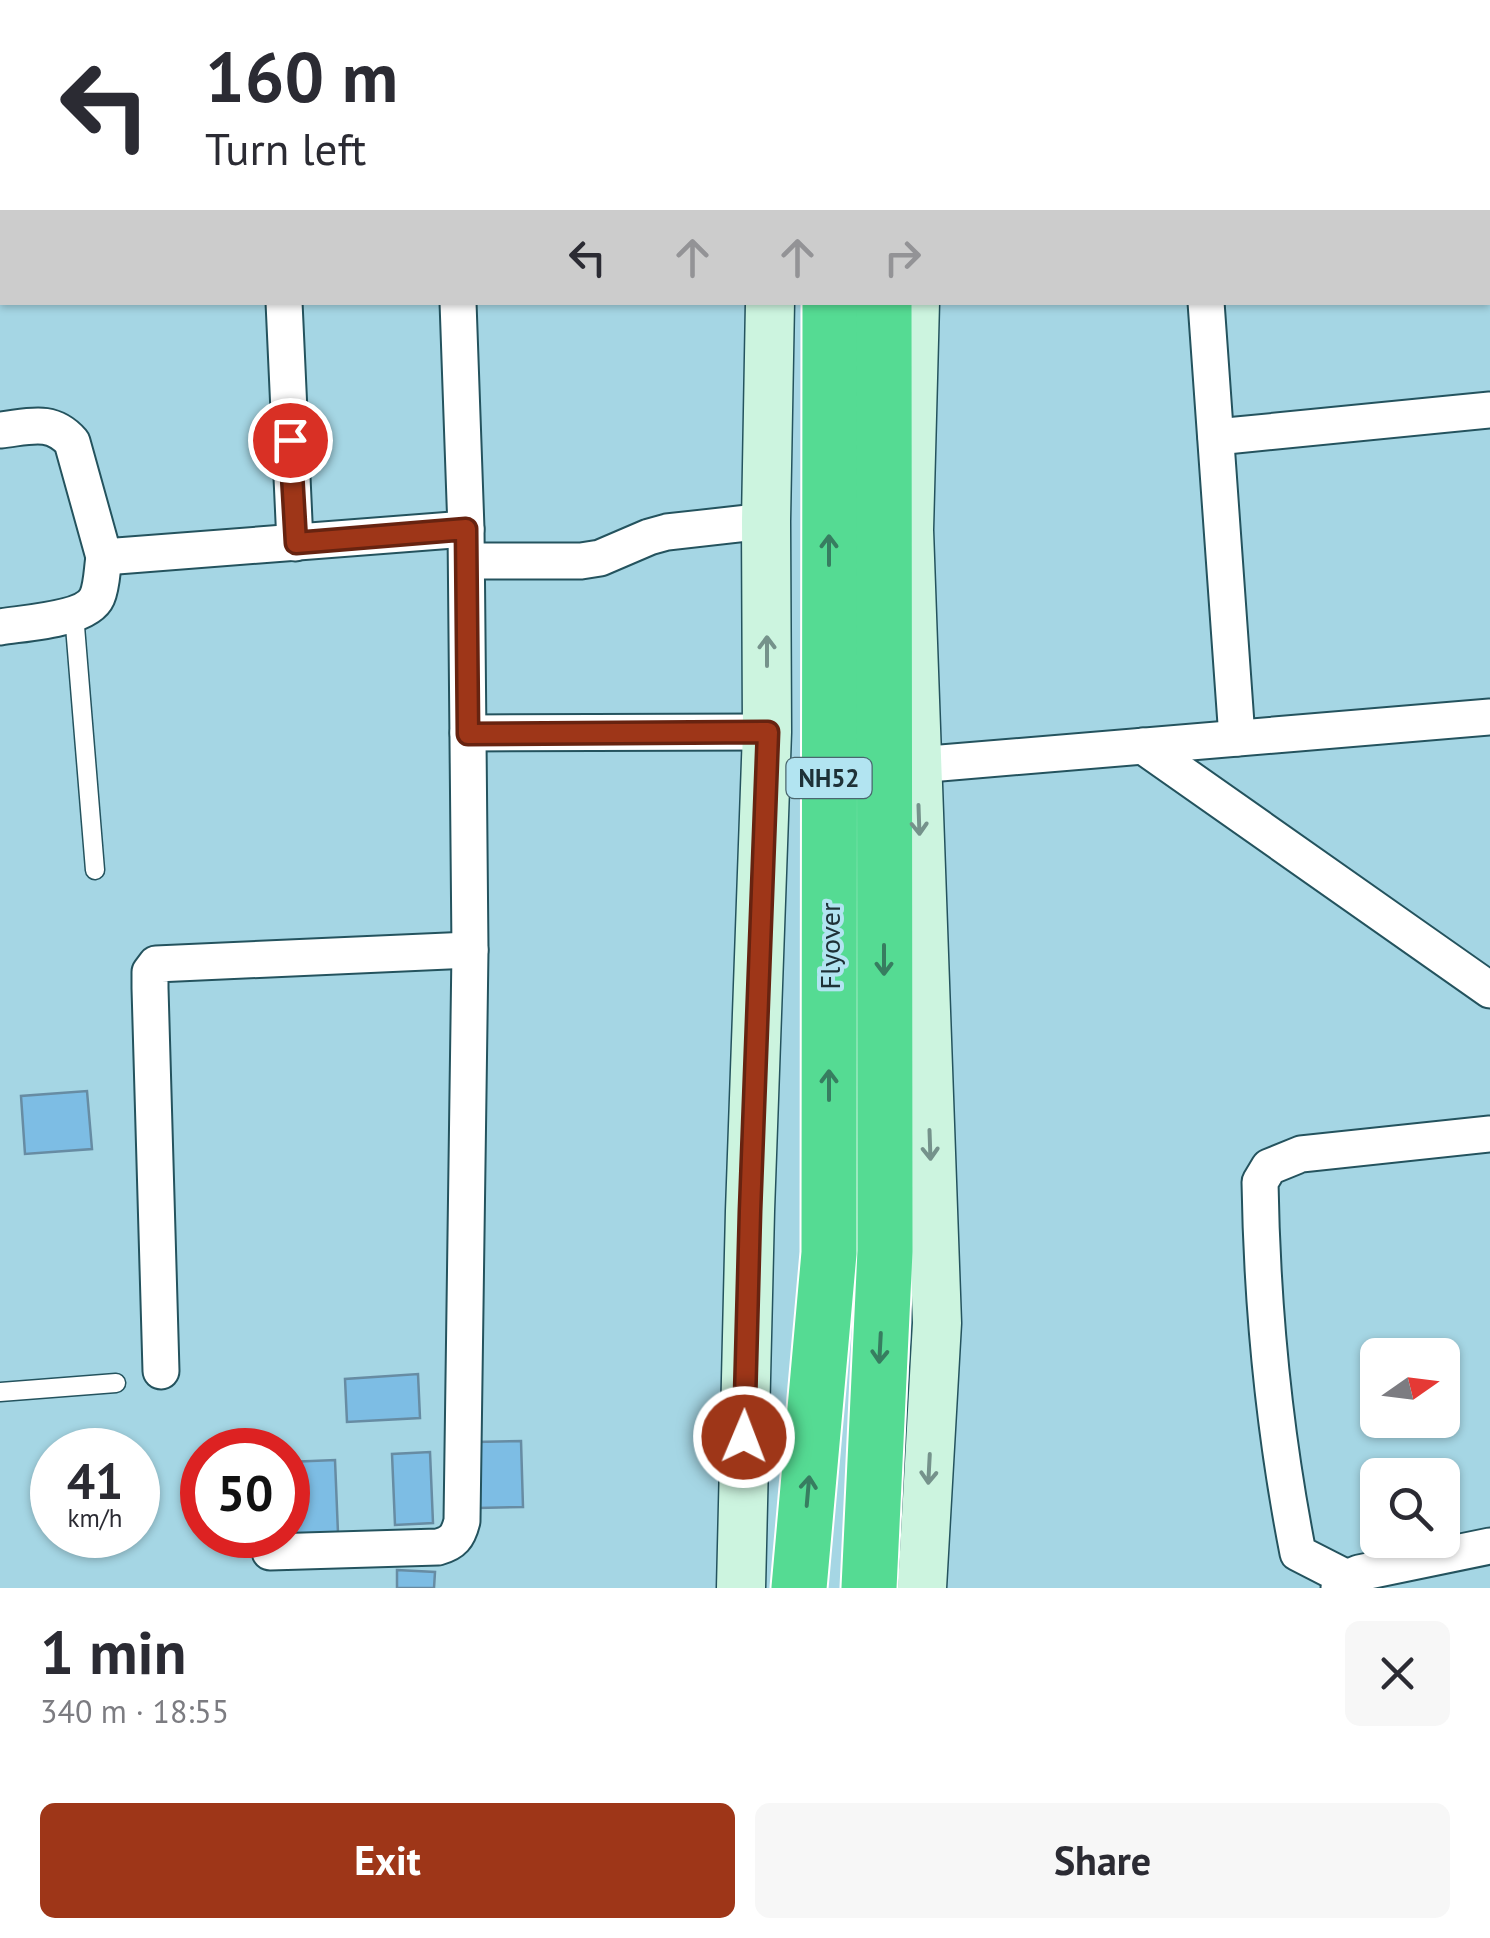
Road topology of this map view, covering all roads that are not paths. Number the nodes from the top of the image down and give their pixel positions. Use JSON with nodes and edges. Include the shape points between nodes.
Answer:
{"nodes":[{"id":1,"x":284,"y":305,"type":"edge"},
{"id":2,"x":458,"y":305,"type":"edge"},
{"id":3,"x":770,"y":305,"type":"edge"},
{"id":4,"x":830,"y":305,"type":"edge"},
{"id":5,"x":884,"y":305,"type":"edge"},
{"id":6,"x":915,"y":305,"type":"edge"},
{"id":7,"x":1206,"y":305,"type":"edge"},
{"id":8,"x":1490,"y":410,"type":"edge"},
{"id":9,"x":0,"y":430,"type":"edge"},
{"id":10,"x":1216,"y":437,"type":"junction"},
{"id":11,"x":766,"y":521,"type":"junction"},
{"id":12,"x":296,"y":543,"type":"junction"},
{"id":13,"x":467,"y":545,"type":"junction"},
{"id":14,"x":119,"y":556,"type":"junction"},
{"id":15,"x":74,"y":614,"type":"junction"},
{"id":16,"x":0,"y":627,"type":"edge"},
{"id":17,"x":1490,"y":717,"type":"edge"},
{"id":18,"x":768,"y":732,"type":"junction"},
{"id":19,"x":468,"y":734,"type":"junction"},
{"id":20,"x":1237,"y":738,"type":"junction"},
{"id":21,"x":1143,"y":746,"type":"junction"},
{"id":22,"x":917,"y":765,"type":"junction"},
{"id":23,"x":96,"y":870,"type":"dead end"},
{"id":24,"x":470,"y":950,"type":"junction"},
{"id":25,"x":1490,"y":990,"type":"edge"},
{"id":26,"x":1490,"y":1134,"type":"edge"},
{"id":27,"x":160,"y":1371,"type":"dead end"},
{"id":28,"x":116,"y":1384,"type":"dead end"},
{"id":29,"x":0,"y":1392,"type":"edge"},
{"id":30,"x":1490,"y":1546,"type":"edge"},
{"id":31,"x":310,"y":1551,"type":"edge"},
{"id":32,"x":1343,"y":1583,"type":"edge"},
{"id":33,"x":740,"y":1588,"type":"edge"},
{"id":34,"x":799,"y":1588,"type":"edge"},
{"id":35,"x":870,"y":1588,"type":"edge"},
{"id":36,"x":922,"y":1588,"type":"edge"}],
"edges":[{"from":1,"to":12,"type":"street"},
{"from":2,"to":13,"type":"street"},
{"from":3,"to":11,"type":"main road"},
{"from":34,"to":4,"type":"highway","name":"Flyover","number":"NH52","one_way":true,"via":[[829,1252]]},
{"from":5,"to":35,"type":"highway","name":"Flyover","number":"NH52","one_way":true,"via":[[885,1251]]},
{"from":6,"to":22,"type":"main road","via":[[909,530]]},
{"from":7,"to":10,"type":"street"},
{"from":8,"to":10,"type":"street"},
{"from":9,"to":14,"type":"street","via":[[62,430]]},
{"from":10,"to":20,"type":"street"},
{"from":11,"to":13,"type":"street","via":[[668,532],[581,561]]},
{"from":18,"to":11,"type":"main road","one_way":true},
{"from":12,"to":13,"type":"street"},
{"from":12,"to":14,"type":"street"},
{"from":13,"to":19,"type":"street"},
{"from":14,"to":15,"type":"street","via":[[97,598]]},
{"from":15,"to":16,"type":"street"},
{"from":15,"to":23,"type":"lane"},
{"from":17,"to":20,"type":"street"},
{"from":18,"to":19,"type":"street"},
{"from":18,"to":33,"type":"main road"},
{"from":19,"to":24,"type":"street"},
{"from":20,"to":21,"type":"street"},
{"from":21,"to":22,"type":"street"},
{"from":21,"to":25,"type":"street"},
{"from":22,"to":36,"type":"main road","one_way":true,"via":[[937,1323]]},
{"from":24,"to":27,"type":"street","via":[[156,964],[150,972]]},
{"from":24,"to":31,"type":"street","via":[[459,1534],[438,1547]]},
{"from":26,"to":32,"type":"street","via":[[1301,1154],[1268,1168],[1260,1182],[1274,1404],[1298,1554]]},
{"from":28,"to":29,"type":"lane"},
{"from":30,"to":32,"type":"street","via":[[1358,1573]]}]}
